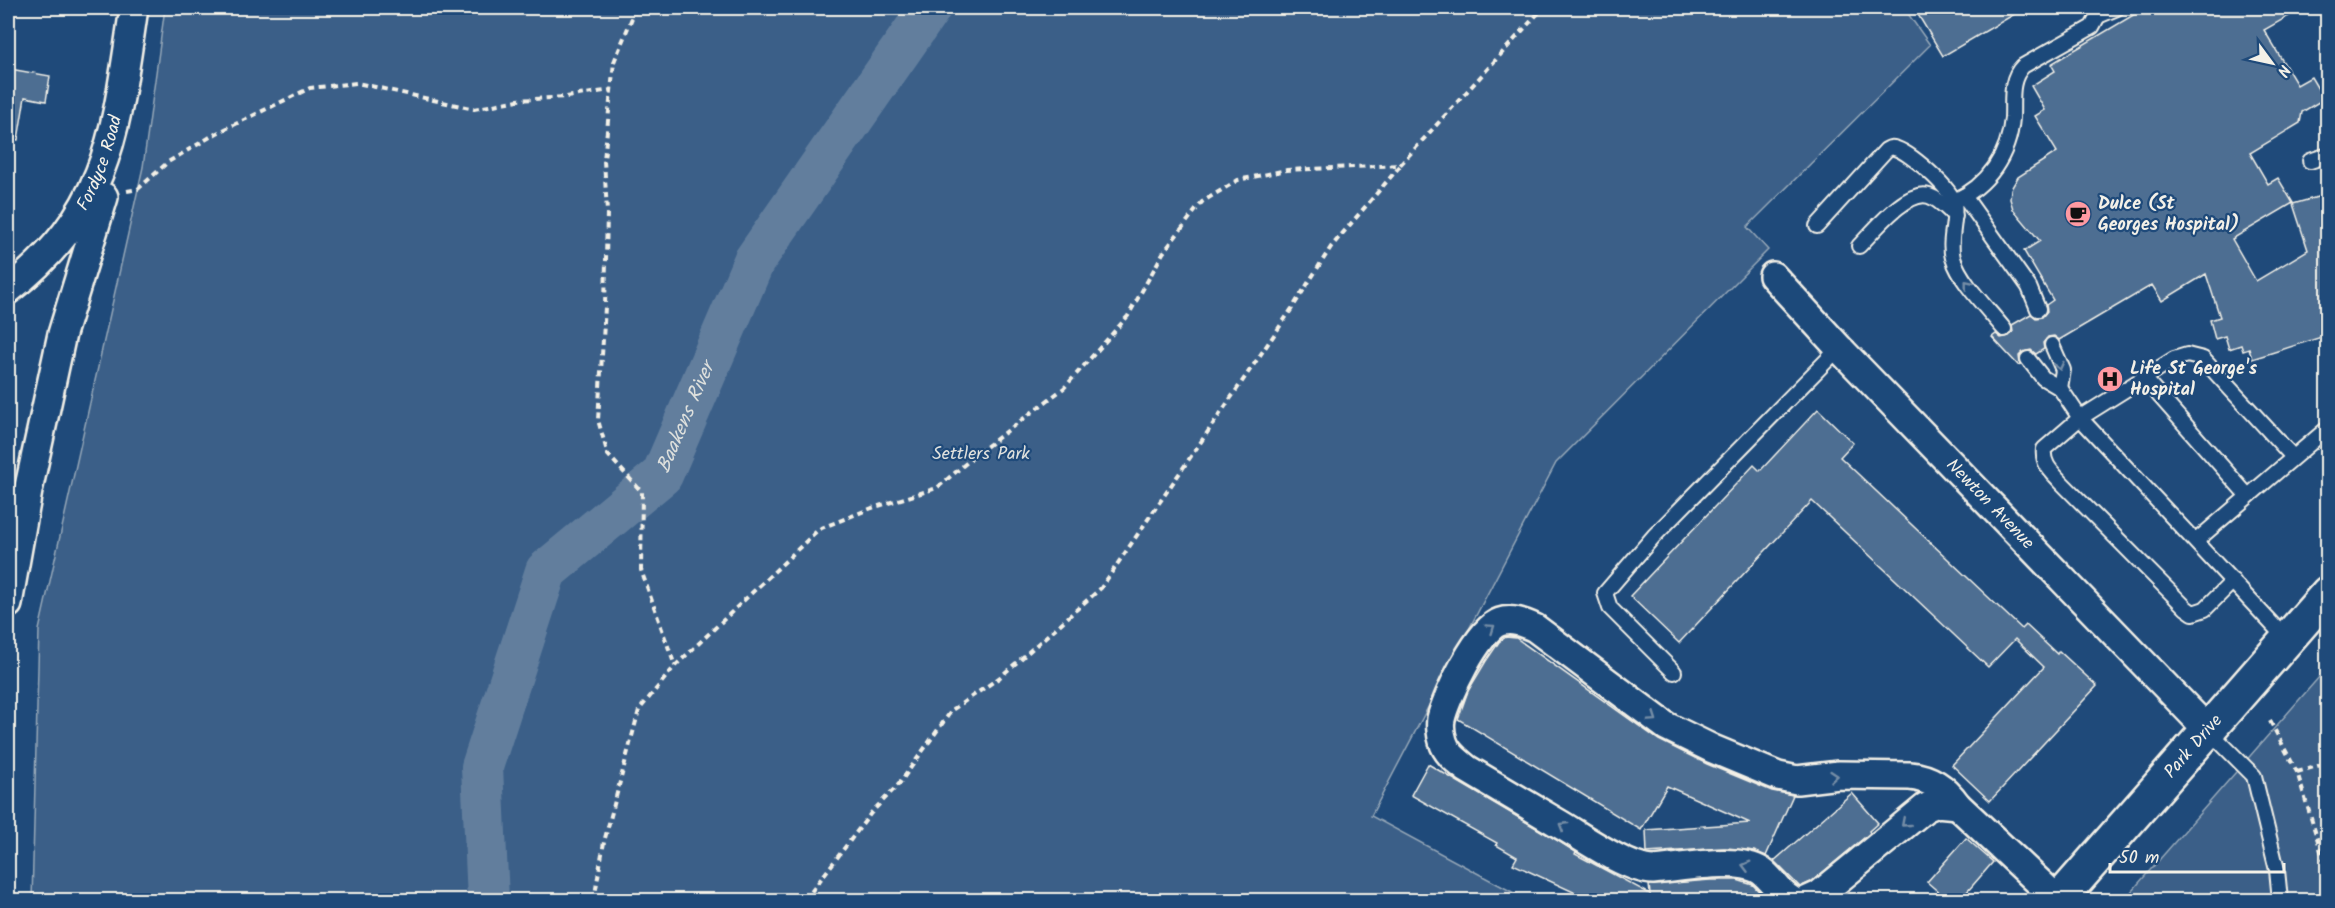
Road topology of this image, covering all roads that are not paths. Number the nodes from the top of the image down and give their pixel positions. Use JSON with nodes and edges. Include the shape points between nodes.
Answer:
{"nodes":[{"id":1,"x":134,"y":8,"type":"edge"},
{"id":2,"x":2117,"y":8,"type":"edge"},
{"id":3,"x":2098,"y":12,"type":"edge"},
{"id":4,"x":2328,"y":155,"type":"edge"},
{"id":5,"x":2310,"y":161,"type":"dead end"},
{"id":6,"x":89,"y":197,"type":"junction"},
{"id":7,"x":1959,"y":198,"type":"junction"},
{"id":8,"x":1955,"y":216,"type":"junction"},
{"id":9,"x":1818,"y":226,"type":"dead end"},
{"id":10,"x":1859,"y":246,"type":"dead end"},
{"id":11,"x":1773,"y":276,"type":"dead end"},
{"id":12,"x":8,"y":290,"type":"edge"},
{"id":13,"x":2038,"y":309,"type":"dead end"},
{"id":14,"x":2004,"y":329,"type":"dead end"},
{"id":15,"x":2052,"y":345,"type":"dead end"},
{"id":16,"x":1839,"y":348,"type":"junction"},
{"id":17,"x":2028,"y":359,"type":"dead end"},
{"id":18,"x":2143,"y":377,"type":"junction"},
{"id":19,"x":2060,"y":388,"type":"junction"},
{"id":20,"x":2080,"y":418,"type":"junction"},
{"id":21,"x":2328,"y":428,"type":"edge"},
{"id":22,"x":2293,"y":457,"type":"junction"},
{"id":23,"x":2247,"y":495,"type":"junction"},
{"id":24,"x":2196,"y":541,"type":"junction"},
{"id":25,"x":2233,"y":581,"type":"junction"},
{"id":26,"x":2328,"y":593,"type":"edge"},
{"id":27,"x":8,"y":604,"type":"edge"},
{"id":28,"x":2287,"y":640,"type":"junction"},
{"id":29,"x":1674,"y":672,"type":"dead end"},
{"id":30,"x":2208,"y":730,"type":"junction"},
{"id":31,"x":1957,"y":805,"type":"junction"},
{"id":32,"x":1791,"y":900,"type":"edge"},
{"id":33,"x":1808,"y":900,"type":"edge"},
{"id":34,"x":2058,"y":900,"type":"edge"},
{"id":35,"x":2280,"y":900,"type":"edge"}],
"edges":[{"from":1,"to":6,"type":"street","name":"Fordyce Road","via":[[114,130]]},
{"from":2,"to":3,"type":"lane"},
{"from":3,"to":7,"type":"lane","via":[[2092,27],[2023,66],[2016,74],[2010,135],[2001,157],[1990,175]]},
{"from":4,"to":5,"type":"lane"},
{"from":6,"to":12,"type":"street","name":"Fordyce Road","via":[[64,234]]},
{"from":6,"to":27,"type":"street","via":[[104,197],[62,334]]},
{"from":7,"to":8,"type":"lane"},
{"from":7,"to":9,"type":"lane","via":[[1913,159],[1892,147]]},
{"from":7,"to":13,"type":"lane","via":[[2028,287]]},
{"from":8,"to":10,"type":"lane","via":[[1934,199],[1912,196]]},
{"from":14,"to":8,"type":"lane","one_way":true,"via":[[1956,266],[1952,245]]},
{"from":11,"to":16,"type":"street","name":"Newton Avenue"},
{"from":15,"to":19,"type":"lane","one_way":true,"via":[[2063,370]]},
{"from":16,"to":29,"type":"lane","via":[[1654,536],[1605,593],[1610,608]]},
{"from":16,"to":30,"type":"street","name":"Newton Avenue"},
{"from":17,"to":19,"type":"lane","via":[[2043,378]]},
{"from":18,"to":20,"type":"lane"},
{"from":18,"to":22,"type":"lane","via":[[2187,355],[2203,359]]},
{"from":18,"to":23,"type":"lane"},
{"from":19,"to":20,"type":"lane"},
{"from":20,"to":24,"type":"lane"},
{"from":20,"to":25,"type":"lane","via":[[2044,449],[2046,465],[2061,482],[2193,613],[2205,609]]},
{"from":21,"to":22,"type":"lane"},
{"from":22,"to":23,"type":"lane"},
{"from":23,"to":24,"type":"lane"},
{"from":24,"to":25,"type":"lane"},
{"from":25,"to":28,"type":"lane"},
{"from":26,"to":28,"type":"street","name":"Park Drive"},
{"from":28,"to":30,"type":"street","name":"Park Drive"},
{"from":30,"to":34,"type":"street","name":"Park Drive"},
{"from":30,"to":35,"type":"lane","via":[[2254,776],[2277,870]]},
{"from":32,"to":31,"type":"street","one_way":true,"via":[[1766,875],[1745,864],[1653,870],[1633,865],[1454,759],[1442,741],[1440,722],[1483,634],[1498,622],[1506,621],[1535,628],[1666,726],[1788,779],[1839,775],[1918,777],[1945,789]]},
{"from":31,"to":33,"type":"street","one_way":true,"via":[[1937,803],[1925,808]]},
{"from":31,"to":34,"type":"street"}]}
